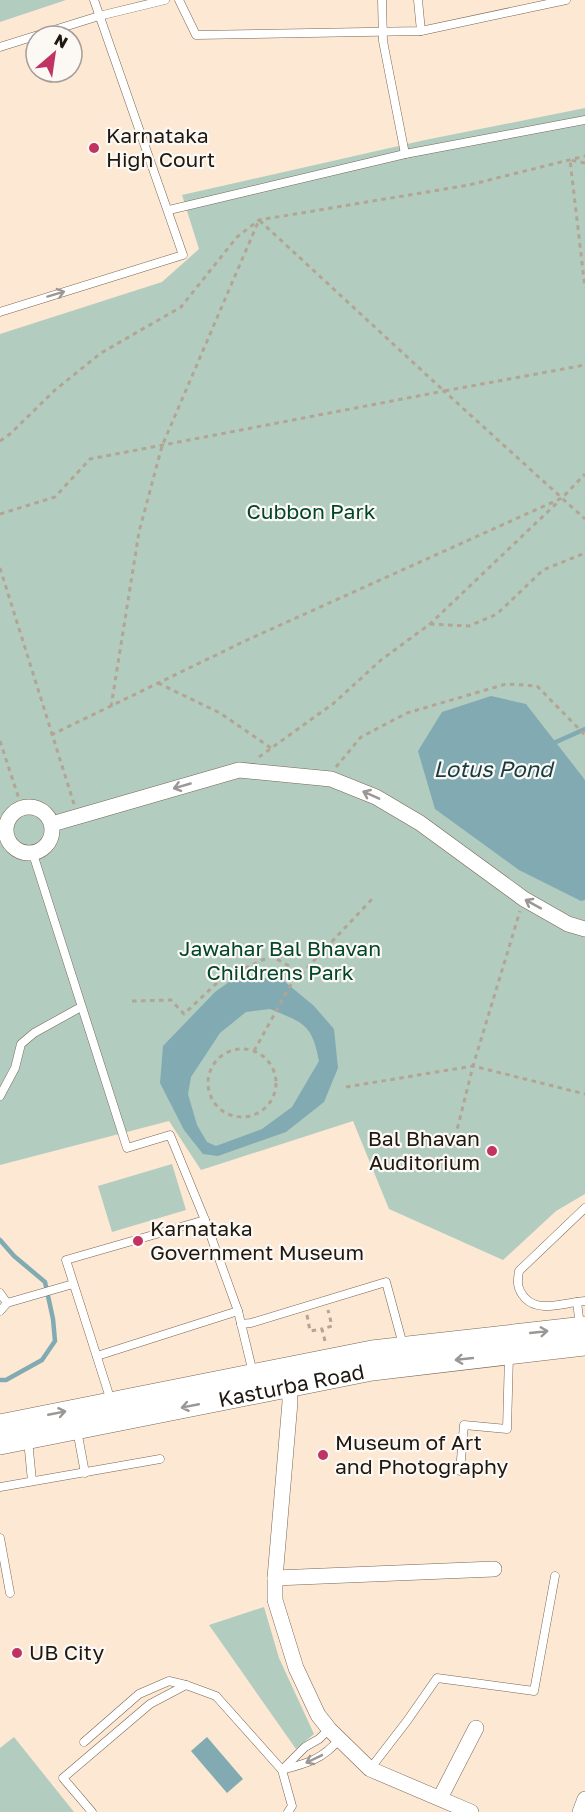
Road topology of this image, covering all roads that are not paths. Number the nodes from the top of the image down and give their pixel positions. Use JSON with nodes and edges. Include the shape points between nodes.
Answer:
{"nodes":[{"id":1,"x":94,"y":0,"type":"edge"},
{"id":2,"x":165,"y":0,"type":"edge"},
{"id":3,"x":179,"y":0,"type":"edge"},
{"id":4,"x":382,"y":0,"type":"edge"},
{"id":5,"x":418,"y":0,"type":"edge"},
{"id":6,"x":566,"y":0,"type":"edge"},
{"id":7,"x":99,"y":16,"type":"junction"},
{"id":8,"x":383,"y":32,"type":"junction"},
{"id":9,"x":421,"y":32,"type":"junction"},
{"id":10,"x":0,"y":47,"type":"edge"},
{"id":11,"x":585,"y":120,"type":"edge"},
{"id":12,"x":405,"y":154,"type":"junction"},
{"id":13,"x":169,"y":210,"type":"junction"},
{"id":14,"x":0,"y":312,"type":"edge"},
{"id":15,"x":52,"y":824,"type":"junction"},
{"id":16,"x":4,"y":841,"type":"edge"},
{"id":17,"x":33,"y":854,"type":"junction"},
{"id":18,"x":585,"y":929,"type":"edge"},
{"id":19,"x":81,"y":1007,"type":"junction"},
{"id":20,"x":0,"y":1096,"type":"edge"},
{"id":21,"x":585,"y":1209,"type":"edge"},
{"id":22,"x":205,"y":1220,"type":"junction"},
{"id":23,"x":73,"y":1284,"type":"junction"},
{"id":24,"x":0,"y":1293,"type":"edge"},
{"id":25,"x":581,"y":1302,"type":"edge"},
{"id":26,"x":7,"y":1303,"type":"junction"},
{"id":27,"x":0,"y":1311,"type":"edge"},
{"id":28,"x":238,"y":1311,"type":"junction"},
{"id":29,"x":241,"y":1324,"type":"junction"},
{"id":30,"x":584,"y":1333,"type":"edge"},
{"id":31,"x":404,"y":1347,"type":"junction"},
{"id":32,"x":509,"y":1354,"type":"junction"},
{"id":33,"x":97,"y":1356,"type":"junction"},
{"id":34,"x":254,"y":1374,"type":"junction"},
{"id":35,"x":289,"y":1386,"type":"junction"},
{"id":36,"x":111,"y":1402,"type":"junction"},
{"id":37,"x":0,"y":1425,"type":"edge"},
{"id":38,"x":77,"y":1429,"type":"junction"},
{"id":39,"x":28,"y":1438,"type":"junction"},
{"id":40,"x":0,"y":1444,"type":"edge"},
{"id":41,"x":160,"y":1459,"type":"dead end"},
{"id":42,"x":460,"y":1471,"type":"dead end"},
{"id":43,"x":85,"y":1473,"type":"junction"},
{"id":44,"x":32,"y":1481,"type":"junction"},
{"id":45,"x":0,"y":1487,"type":"edge"},
{"id":46,"x":0,"y":1538,"type":"edge"},
{"id":47,"x":494,"y":1569,"type":"dead end"},
{"id":48,"x":555,"y":1576,"type":"dead end"},
{"id":49,"x":275,"y":1578,"type":"junction"},
{"id":50,"x":10,"y":1593,"type":"dead end"},
{"id":51,"x":186,"y":1685,"type":"junction"},
{"id":52,"x":476,"y":1728,"type":"dead end"},
{"id":53,"x":334,"y":1734,"type":"junction"},
{"id":54,"x":84,"y":1742,"type":"dead end"},
{"id":55,"x":370,"y":1768,"type":"junction"},
{"id":56,"x":282,"y":1770,"type":"junction"},
{"id":57,"x":440,"y":1798,"type":"junction"},
{"id":58,"x":585,"y":1799,"type":"edge"},
{"id":59,"x":290,"y":1810,"type":"edge"},
{"id":60,"x":92,"y":1812,"type":"edge"},
{"id":61,"x":471,"y":1812,"type":"edge"},
{"id":62,"x":580,"y":1812,"type":"edge"}],
"edges":[{"from":1,"to":7,"type":"lane"},
{"from":2,"to":7,"type":"lane"},
{"from":3,"to":8,"type":"lane","via":[[196,35]]},
{"from":4,"to":8,"type":"lane"},
{"from":5,"to":9,"type":"lane"},
{"from":6,"to":9,"type":"lane"},
{"from":7,"to":10,"type":"lane"},
{"from":7,"to":13,"type":"lane"},
{"from":8,"to":9,"type":"lane"},
{"from":8,"to":12,"type":"lane"},
{"from":11,"to":12,"type":"lane"},
{"from":12,"to":13,"type":"lane"},
{"from":14,"to":13,"type":"lane","one_way":true,"via":[[183,255]]},
{"from":15,"to":16,"type":"street","via":[[41,810],[22,808],[9,818]]},
{"from":15,"to":17,"type":"street","via":[[50,842]]},
{"from":18,"to":15,"type":"street","one_way":true,"via":[[568,924],[524,899],[420,823],[376,797],[331,779],[239,770]]},
{"from":16,"to":17,"type":"street","via":[[18,851]]},
{"from":17,"to":19,"type":"lane"},
{"from":19,"to":20,"type":"lane","via":[[21,1044],[15,1068]]},
{"from":19,"to":22,"type":"lane","via":[[127,1148],[170,1135]]},
{"from":21,"to":25,"type":"lane","via":[[519,1270],[517,1280],[532,1305]]},
{"from":22,"to":23,"type":"lane","via":[[66,1260]]},
{"from":22,"to":28,"type":"lane"},
{"from":23,"to":26,"type":"lane"},
{"from":23,"to":33,"type":"lane"},
{"from":24,"to":26,"type":"lane"},
{"from":25,"to":30,"type":"lane"},
{"from":26,"to":27,"type":"lane"},
{"from":28,"to":29,"type":"lane"},
{"from":28,"to":33,"type":"lane"},
{"from":29,"to":31,"type":"lane","via":[[386,1282]]},
{"from":29,"to":34,"type":"lane"},
{"from":31,"to":30,"type":"main road","name":"Kasturba Road","one_way":true},
{"from":30,"to":32,"type":"main road","name":"Kasturba Road"},
{"from":31,"to":34,"type":"main road","name":"Kasturba Road"},
{"from":32,"to":35,"type":"main road","name":"Kasturba Road","one_way":true,"via":[[372,1370]]},
{"from":32,"to":42,"type":"lane","via":[[507,1429],[464,1425]]},
{"from":33,"to":36,"type":"lane"},
{"from":34,"to":36,"type":"main road","name":"Kasturba Road"},
{"from":35,"to":38,"type":"main road","name":"Kasturba Road","one_way":true},
{"from":35,"to":49,"type":"street"},
{"from":37,"to":36,"type":"main road","name":"Kasturba Road","one_way":true},
{"from":38,"to":39,"type":"main road","name":"Kasturba Road"},
{"from":38,"to":43,"type":"lane"},
{"from":39,"to":40,"type":"main road","name":"Kasturba Road"},
{"from":39,"to":44,"type":"lane"},
{"from":41,"to":43,"type":"lane"},
{"from":43,"to":44,"type":"lane"},
{"from":44,"to":45,"type":"lane"},
{"from":46,"to":50,"type":"lane"},
{"from":47,"to":49,"type":"street"},
{"from":48,"to":55,"type":"lane","via":[[534,1690],[437,1678]]},
{"from":49,"to":53,"type":"street","via":[[275,1600],[296,1668],[318,1715]]},
{"from":51,"to":54,"type":"lane","via":[[169,1681],[139,1694]]},
{"from":51,"to":56,"type":"lane","via":[[216,1696]]},
{"from":51,"to":60,"type":"lane","via":[[150,1704],[63,1778]]},
{"from":52,"to":57,"type":"street"},
{"from":53,"to":55,"type":"street"},
{"from":53,"to":56,"type":"lane","via":[[304,1747]]},
{"from":53,"to":56,"type":"lane","one_way":true,"via":[[331,1749],[313,1761]]},
{"from":55,"to":57,"type":"street"},
{"from":56,"to":59,"type":"lane"},
{"from":57,"to":61,"type":"street"},
{"from":58,"to":62,"type":"street"}]}
